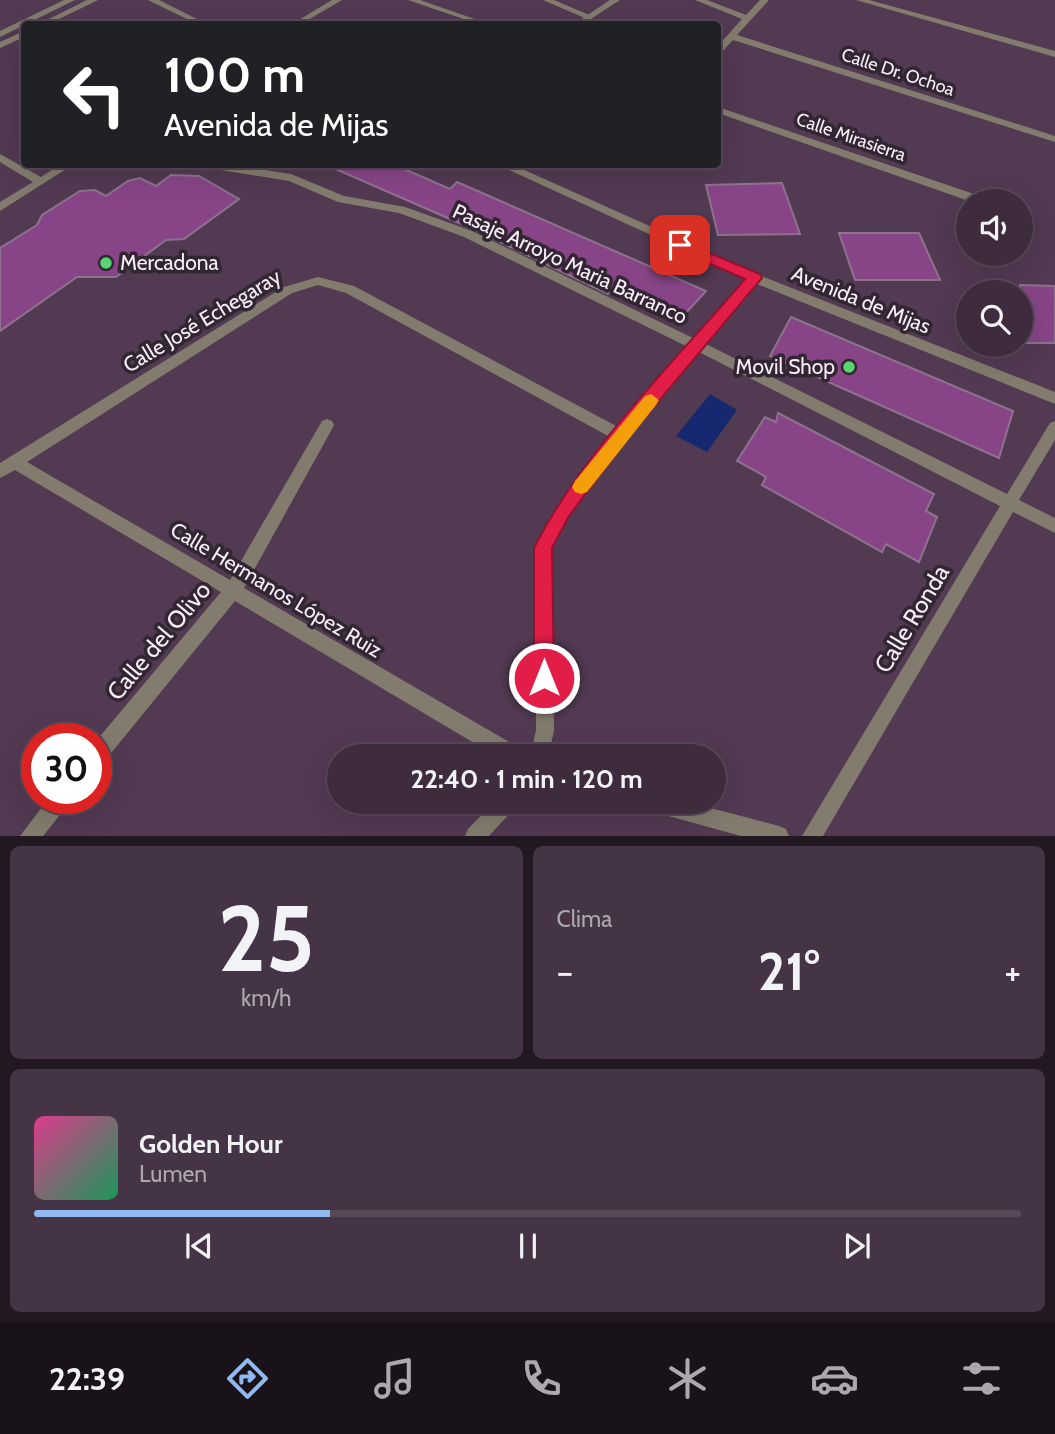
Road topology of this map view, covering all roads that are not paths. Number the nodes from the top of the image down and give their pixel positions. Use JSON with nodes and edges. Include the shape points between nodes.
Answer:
{"nodes":[{"id":1,"x":72,"y":0,"type":"edge"},
{"id":2,"x":94,"y":0,"type":"edge"},
{"id":3,"x":152,"y":0,"type":"edge"},
{"id":4,"x":338,"y":0,"type":"edge"},
{"id":5,"x":412,"y":0,"type":"edge"},
{"id":6,"x":457,"y":0,"type":"edge"},
{"id":7,"x":547,"y":0,"type":"edge"},
{"id":8,"x":616,"y":0,"type":"edge"},
{"id":9,"x":699,"y":0,"type":"edge"},
{"id":10,"x":765,"y":0,"type":"edge"},
{"id":11,"x":860,"y":0,"type":"edge"},
{"id":12,"x":440,"y":9,"type":"junction"},
{"id":13,"x":590,"y":17,"type":"junction"},
{"id":14,"x":749,"y":19,"type":"junction"},
{"id":15,"x":28,"y":21,"type":"edge"},
{"id":16,"x":49,"y":21,"type":"edge"},
{"id":17,"x":196,"y":21,"type":"edge"},
{"id":18,"x":301,"y":21,"type":"edge"},
{"id":19,"x":476,"y":21,"type":"edge"},
{"id":20,"x":583,"y":21,"type":"edge"},
{"id":21,"x":21,"y":24,"type":"edge"},
{"id":22,"x":0,"y":34,"type":"edge"},
{"id":23,"x":21,"y":35,"type":"edge"},
{"id":24,"x":731,"y":36,"type":"junction"},
{"id":25,"x":0,"y":45,"type":"edge"},
{"id":26,"x":721,"y":48,"type":"edge"},
{"id":27,"x":1055,"y":54,"type":"edge"},
{"id":28,"x":721,"y":111,"type":"edge"},
{"id":29,"x":1055,"y":139,"type":"edge"},
{"id":30,"x":0,"y":157,"type":"edge"},
{"id":31,"x":63,"y":168,"type":"edge"},
{"id":32,"x":227,"y":168,"type":"edge"},
{"id":33,"x":509,"y":168,"type":"edge"},
{"id":34,"x":41,"y":182,"type":"junction"},
{"id":35,"x":956,"y":192,"type":"edge"},
{"id":36,"x":0,"y":207,"type":"edge"},
{"id":37,"x":755,"y":278,"type":"junction"},
{"id":38,"x":698,"y":346,"type":"junction"},
{"id":39,"x":1055,"y":398,"type":"edge"},
{"id":40,"x":327,"y":425,"type":"dead end"},
{"id":41,"x":1055,"y":427,"type":"edge"},
{"id":42,"x":621,"y":435,"type":"junction"},
{"id":43,"x":15,"y":461,"type":"junction"},
{"id":44,"x":0,"y":471,"type":"edge"},
{"id":45,"x":1010,"y":503,"type":"junction"},
{"id":46,"x":1055,"y":526,"type":"edge"},
{"id":47,"x":233,"y":591,"type":"junction"},
{"id":48,"x":112,"y":737,"type":"edge"},
{"id":49,"x":494,"y":744,"type":"edge"},
{"id":50,"x":542,"y":744,"type":"edge"},
{"id":51,"x":48,"y":814,"type":"edge"},
{"id":52,"x":495,"y":814,"type":"edge"},
{"id":53,"x":699,"y":814,"type":"edge"},
{"id":54,"x":30,"y":835,"type":"edge"},
{"id":55,"x":475,"y":835,"type":"edge"},
{"id":56,"x":779,"y":835,"type":"edge"},
{"id":57,"x":812,"y":835,"type":"edge"}],
"edges":[{"from":1,"to":15,"type":"street"},
{"from":2,"to":16,"type":"street"},
{"from":3,"to":17,"type":"street"},
{"from":4,"to":18,"type":"street"},
{"from":5,"to":12,"type":"street"},
{"from":6,"to":12,"type":"street"},
{"from":7,"to":13,"type":"street"},
{"from":8,"to":13,"type":"street"},
{"from":9,"to":14,"type":"street"},
{"from":10,"to":14,"type":"street"},
{"from":11,"to":27,"type":"street"},
{"from":12,"to":19,"type":"street"},
{"from":13,"to":20,"type":"street"},
{"from":14,"to":24,"type":"street"},
{"from":21,"to":22,"type":"street"},
{"from":23,"to":25,"type":"street"},
{"from":24,"to":26,"type":"street"},
{"from":24,"to":29,"type":"street","name":"Calle Dr. Ochoa"},
{"from":28,"to":35,"type":"street","name":"Calle Mirasierra"},
{"from":30,"to":34,"type":"street"},
{"from":31,"to":34,"type":"street"},
{"from":32,"to":38,"type":"street","name":"Pasaje Arroyo Maria Barranco","via":[[291,178],[342,199],[401,210],[468,234]]},
{"from":33,"to":37,"type":"street","name":"Avenida de Mijas"},
{"from":34,"to":36,"type":"street"},
{"from":37,"to":38,"type":"street"},
{"from":37,"to":39,"type":"street","name":"Avenida de Mijas"},
{"from":38,"to":42,"type":"street"},
{"from":38,"to":45,"type":"street","name":"Pasaje Arroyo Maria Barranco"},
{"from":40,"to":47,"type":"street","name":"Calle del Olivo"},
{"from":41,"to":45,"type":"street","name":"Calle Ronda"},
{"from":42,"to":43,"type":"street","name":"Calle José Echegaray","via":[[350,289],[318,281],[288,290]]},
{"from":42,"to":50,"type":"street","via":[[563,510],[543,548]]},
{"from":43,"to":44,"type":"street","name":"Calle José Echegaray"},
{"from":43,"to":47,"type":"street","name":"Calle Hermanos López Ruiz"},
{"from":45,"to":46,"type":"street","name":"Pasaje Arroyo Maria Barranco"},
{"from":45,"to":57,"type":"street","name":"Calle Ronda"},
{"from":47,"to":48,"type":"street","name":"Calle del Olivo"},
{"from":47,"to":49,"type":"street","name":"Calle Hermanos López Ruiz"},
{"from":51,"to":54,"type":"street"},
{"from":52,"to":55,"type":"street"},
{"from":53,"to":56,"type":"street"}]}
